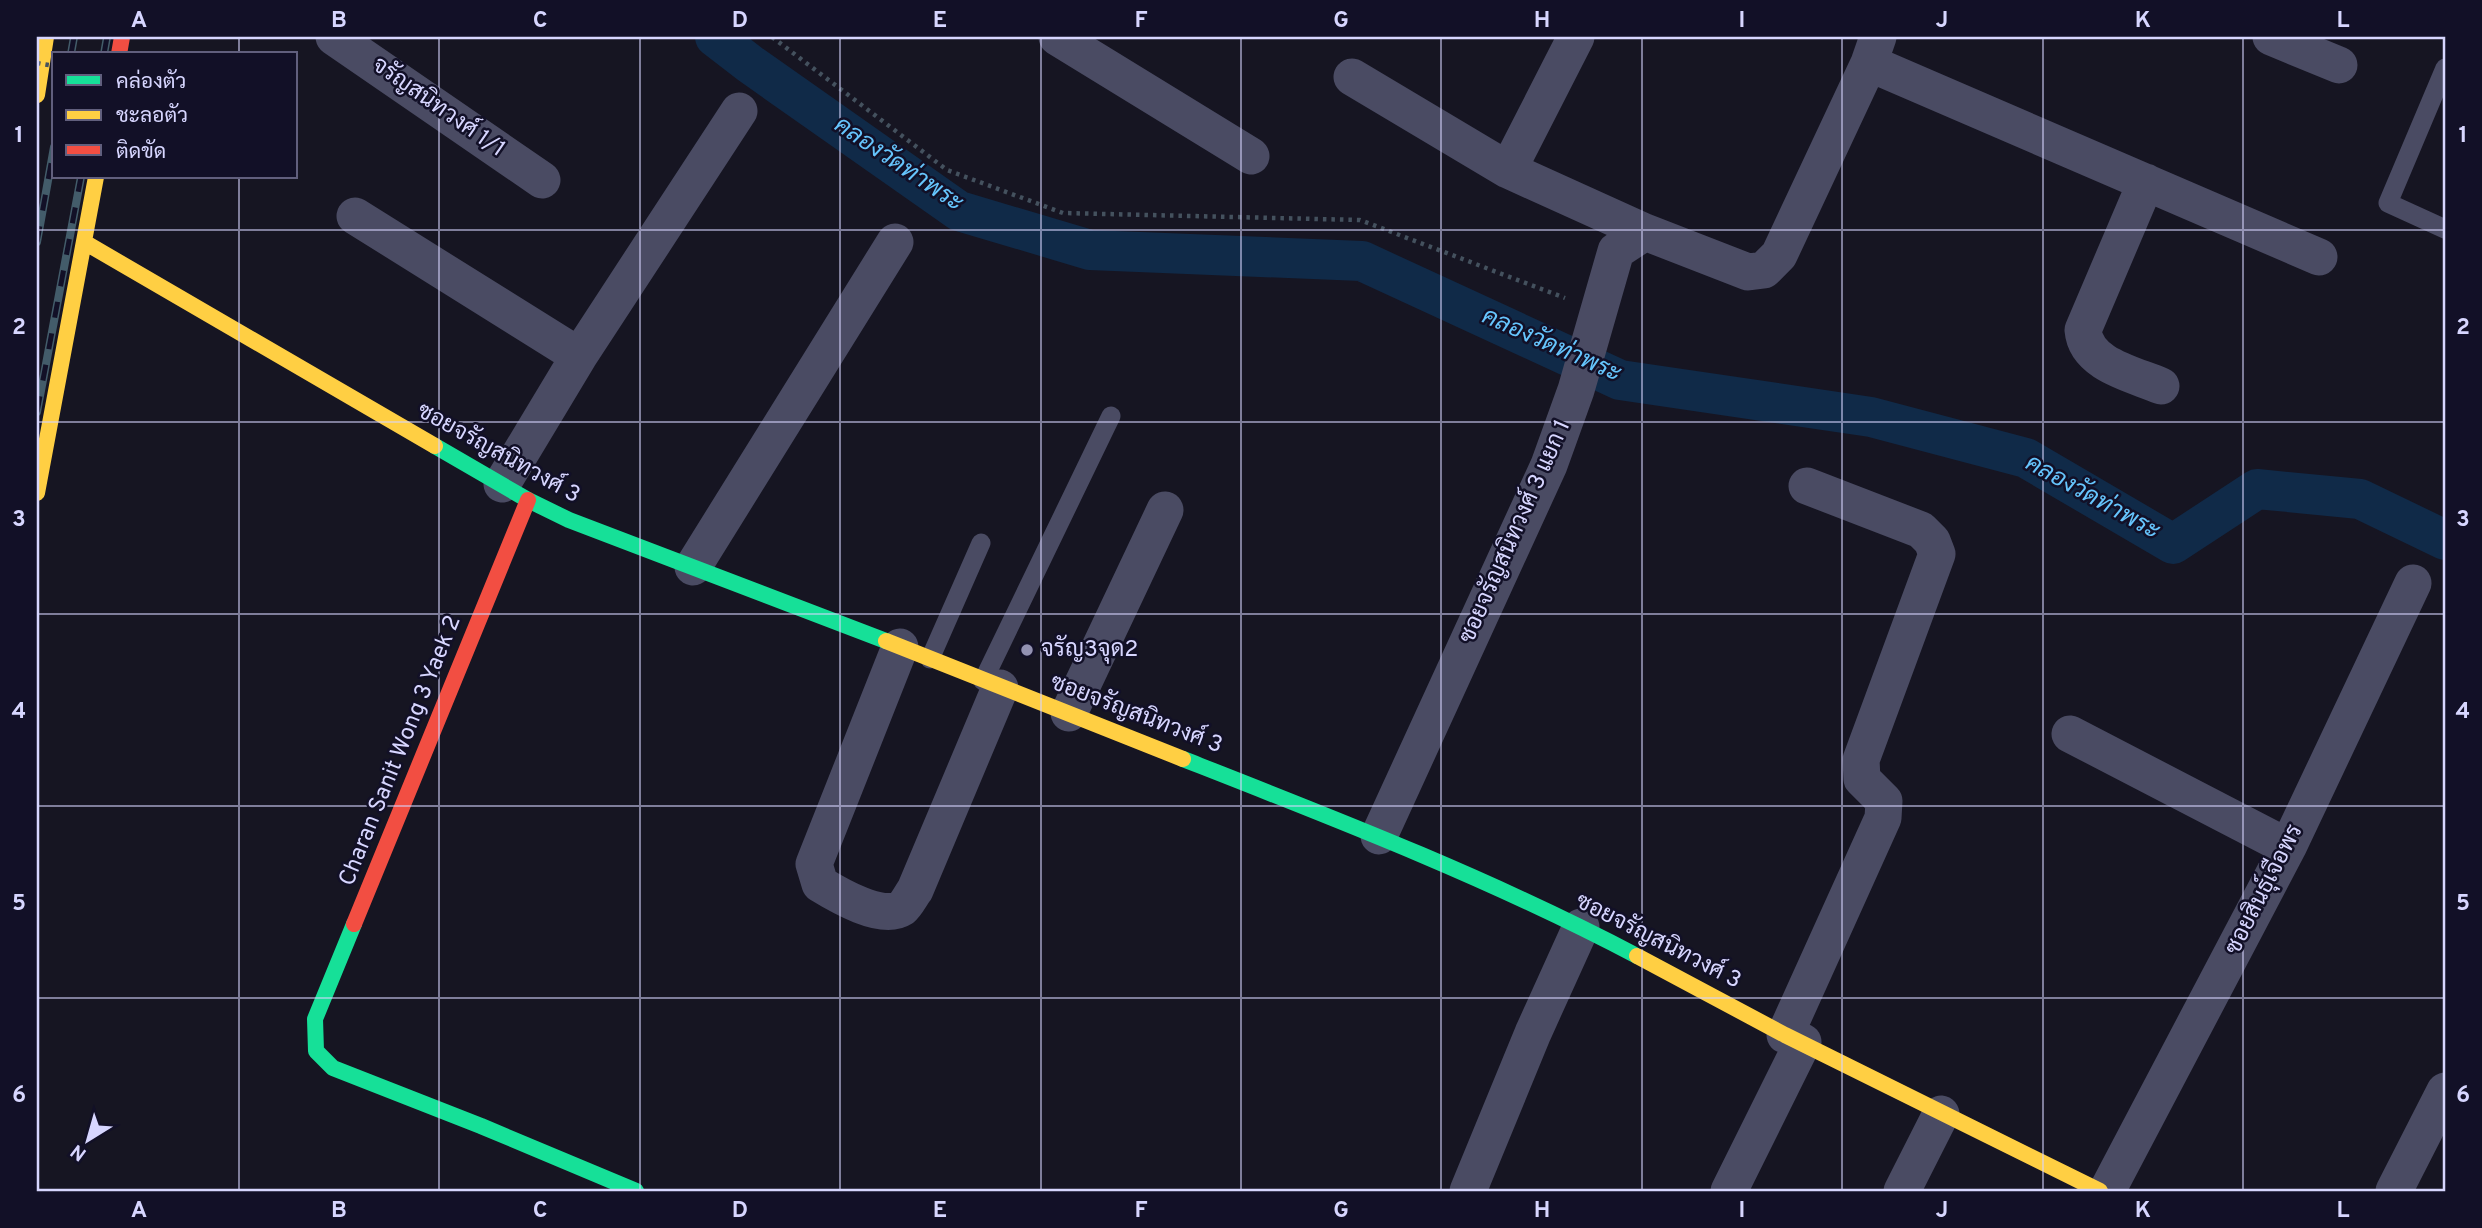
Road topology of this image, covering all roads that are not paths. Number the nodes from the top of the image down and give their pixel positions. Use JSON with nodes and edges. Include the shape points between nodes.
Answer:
{"nodes":[{"id":1,"x":46,"y":37,"type":"edge"},
{"id":2,"x":334,"y":37,"type":"edge"},
{"id":3,"x":1057,"y":37,"type":"edge"},
{"id":4,"x":1576,"y":37,"type":"edge"},
{"id":5,"x":2271,"y":37,"type":"edge"},
{"id":6,"x":1873,"y":50,"type":"edge"},
{"id":7,"x":2339,"y":65,"type":"dead end"},
{"id":8,"x":2445,"y":68,"type":"edge"},
{"id":9,"x":1352,"y":77,"type":"dead end"},
{"id":10,"x":37,"y":95,"type":"edge"},
{"id":11,"x":739,"y":111,"type":"dead end"},
{"id":12,"x":1251,"y":156,"type":"dead end"},
{"id":13,"x":1508,"y":170,"type":"junction"},
{"id":14,"x":96,"y":178,"type":"edge"},
{"id":15,"x":542,"y":180,"type":"dead end"},
{"id":16,"x":2146,"y":182,"type":"junction"},
{"id":17,"x":355,"y":216,"type":"dead end"},
{"id":18,"x":2445,"y":229,"type":"edge"},
{"id":19,"x":1645,"y":232,"type":"junction"},
{"id":20,"x":84,"y":242,"type":"junction"},
{"id":21,"x":895,"y":242,"type":"dead end"},
{"id":22,"x":2319,"y":257,"type":"dead end"},
{"id":23,"x":579,"y":356,"type":"junction"},
{"id":24,"x":2161,"y":386,"type":"dead end"},
{"id":25,"x":1111,"y":416,"type":"dead end"},
{"id":26,"x":1807,"y":486,"type":"dead end"},
{"id":27,"x":515,"y":492,"type":"junction"},
{"id":28,"x":37,"y":493,"type":"edge"},
{"id":29,"x":1165,"y":510,"type":"dead end"},
{"id":30,"x":981,"y":543,"type":"dead end"},
{"id":31,"x":693,"y":567,"type":"junction"},
{"id":32,"x":2413,"y":583,"type":"dead end"},
{"id":33,"x":915,"y":653,"type":"junction"},
{"id":34,"x":991,"y":685,"type":"junction"},
{"id":35,"x":1069,"y":713,"type":"junction"},
{"id":36,"x":2070,"y":734,"type":"dead end"},
{"id":37,"x":1379,"y":836,"type":"junction"},
{"id":38,"x":2288,"y":847,"type":"junction"},
{"id":39,"x":1581,"y":926,"type":"junction"},
{"id":40,"x":1794,"y":1039,"type":"junction"},
{"id":41,"x":2442,"y":1103,"type":"edge"},
{"id":42,"x":1941,"y":1114,"type":"junction"},
{"id":43,"x":636,"y":1191,"type":"edge"},
{"id":44,"x":1468,"y":1191,"type":"edge"},
{"id":45,"x":1729,"y":1191,"type":"edge"},
{"id":46,"x":1902,"y":1191,"type":"edge"},
{"id":47,"x":2100,"y":1191,"type":"edge"},
{"id":48,"x":2107,"y":1191,"type":"edge"},
{"id":49,"x":2394,"y":1191,"type":"edge"}],
"edges":[{"from":1,"to":10,"type":"street"},
{"from":2,"to":15,"type":"street","name":"จรัญสนิทวงศ์ 1/1"},
{"from":3,"to":12,"type":"street"},
{"from":4,"to":13,"type":"street"},
{"from":5,"to":7,"type":"street"},
{"from":6,"to":16,"type":"street"},
{"from":6,"to":19,"type":"street","via":[[1779,255],[1764,270],[1748,272]]},
{"from":8,"to":18,"type":"lane","via":[[2388,203]]},
{"from":9,"to":13,"type":"street"},
{"from":11,"to":23,"type":"street"},
{"from":13,"to":19,"type":"street"},
{"from":14,"to":20,"type":"street"},
{"from":16,"to":22,"type":"street"},
{"from":16,"to":24,"type":"street","via":[[2084,330],[2084,343],[2102,361]]},
{"from":17,"to":23,"type":"street"},
{"from":19,"to":37,"type":"street","name":"ซอยจรัญสนิทวงศ์ 3 แยก 1","via":[[1616,251],[1549,465]]},
{"from":20,"to":27,"type":"street","name":"ซอยจรัญสนิทวงศ์ 3"},
{"from":20,"to":28,"type":"street"},
{"from":21,"to":31,"type":"street"},
{"from":23,"to":27,"type":"street"},
{"from":25,"to":34,"type":"lane"},
{"from":26,"to":40,"type":"street","via":[[1920,530],[1937,554],[1861,760],[1862,779],[1884,801],[1883,818]]},
{"from":27,"to":31,"type":"street","name":"ซอยจรัญสนิทวงศ์ 3","via":[[569,520]]},
{"from":27,"to":43,"type":"street","name":"Charan Sanit Wong 3 Yaek 2","via":[[315,1019],[316,1051],[333,1069]]},
{"from":29,"to":35,"type":"street"},
{"from":30,"to":33,"type":"lane"},
{"from":31,"to":33,"type":"street","name":"ซอยจรัญสนิทวงศ์ 3"},
{"from":32,"to":38,"type":"street","name":"ซอยสินธุ์เจือพร"},
{"from":33,"to":34,"type":"street","name":"ซอยจรัญสนิทวงศ์ 3"},
{"from":33,"to":34,"type":"street","via":[[814,864],[820,884],[838,895],[884,913],[902,908],[915,890]]},
{"from":34,"to":35,"type":"street","name":"ซอยจรัญสนิทวงศ์ 3"},
{"from":35,"to":37,"type":"street","name":"ซอยจรัญสนิทวงศ์ 3"},
{"from":36,"to":38,"type":"street"},
{"from":37,"to":39,"type":"street","name":"ซอยจรัญสนิทวงศ์ 3"},
{"from":38,"to":48,"type":"street","name":"ซอยสินธุ์เจือพร"},
{"from":39,"to":40,"type":"street","name":"ซอยจรัญสนิทวงศ์ 3"},
{"from":39,"to":44,"type":"street"},
{"from":40,"to":42,"type":"street","name":"ซอยจรัญสนิทวงศ์ 3"},
{"from":40,"to":45,"type":"street"},
{"from":41,"to":49,"type":"street"},
{"from":42,"to":46,"type":"street"},
{"from":42,"to":47,"type":"street","name":"ซอยจรัญสนิทวงศ์ 3"}]}
